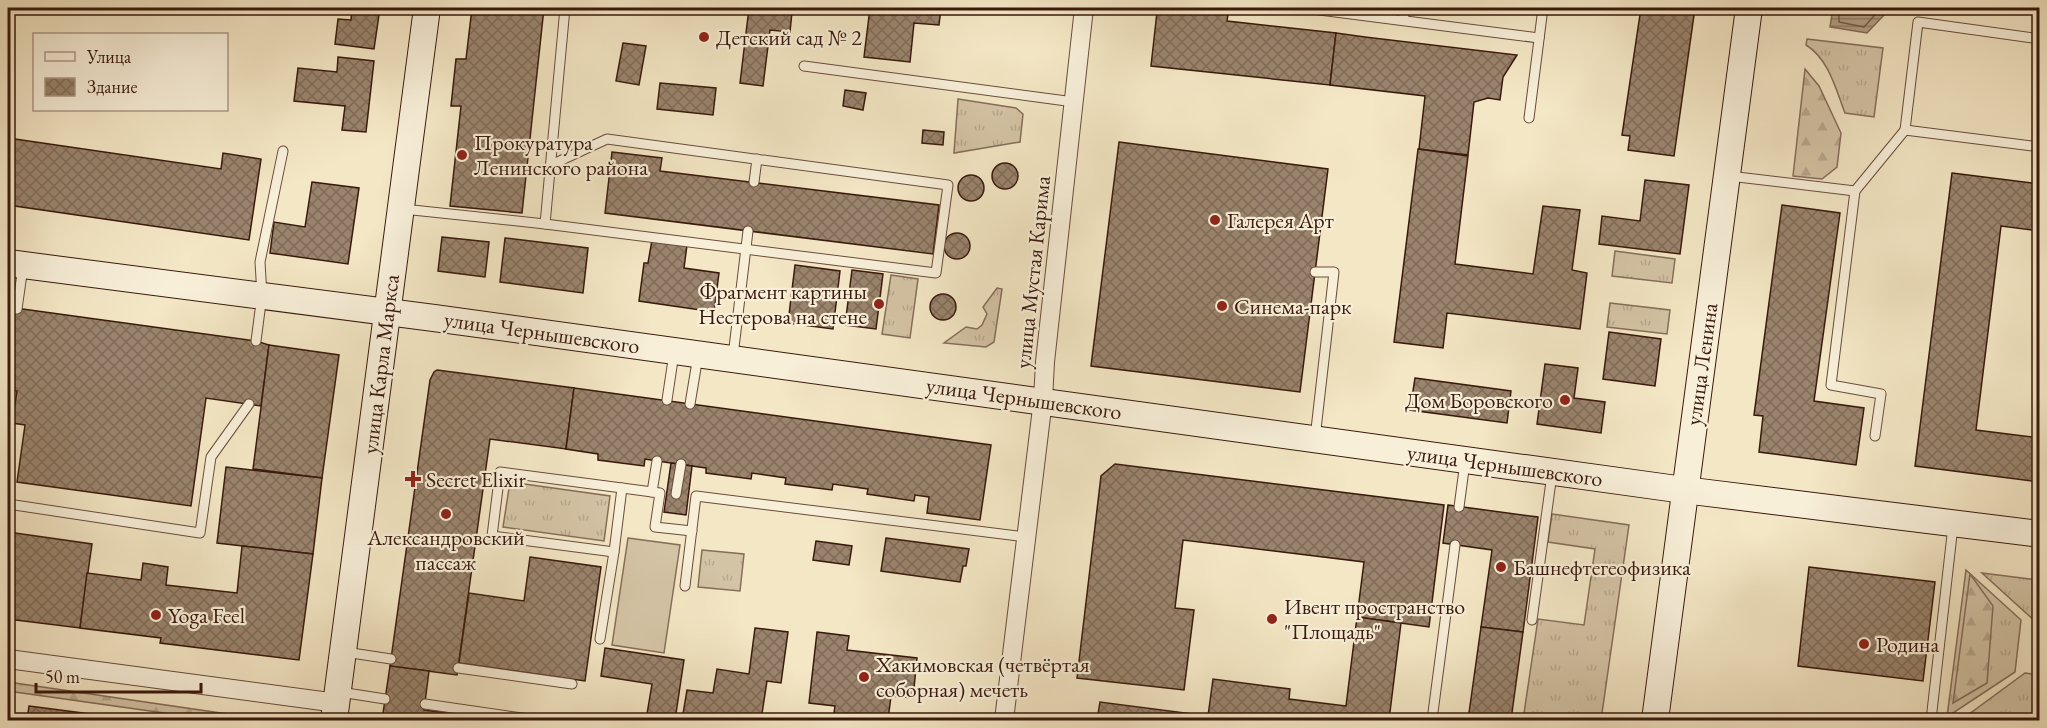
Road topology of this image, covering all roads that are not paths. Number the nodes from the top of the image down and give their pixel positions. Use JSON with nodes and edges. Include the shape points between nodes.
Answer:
{"nodes":[{"id":1,"x":427,"y":8,"type":"edge"},
{"id":2,"x":565,"y":8,"type":"edge"},
{"id":3,"x":1084,"y":8,"type":"edge"},
{"id":4,"x":1304,"y":8,"type":"edge"},
{"id":5,"x":1405,"y":8,"type":"edge"},
{"id":6,"x":1543,"y":8,"type":"edge"},
{"id":7,"x":1749,"y":8,"type":"edge"},
{"id":8,"x":1404,"y":20,"type":"junction"},
{"id":9,"x":1539,"y":38,"type":"junction"},
{"id":10,"x":2040,"y":39,"type":"edge"},
{"id":11,"x":804,"y":66,"type":"dead end"},
{"id":12,"x":1074,"y":102,"type":"junction"},
{"id":13,"x":1529,"y":118,"type":"dead end"},
{"id":14,"x":1905,"y":130,"type":"junction"},
{"id":15,"x":2040,"y":147,"type":"edge"},
{"id":16,"x":283,"y":151,"type":"dead end"},
{"id":17,"x":757,"y":159,"type":"junction"},
{"id":18,"x":551,"y":165,"type":"junction"},
{"id":19,"x":1726,"y":176,"type":"junction"},
{"id":20,"x":754,"y":182,"type":"dead end"},
{"id":21,"x":1855,"y":191,"type":"junction"},
{"id":22,"x":400,"y":208,"type":"junction"},
{"id":23,"x":545,"y":224,"type":"junction"},
{"id":24,"x":748,"y":231,"type":"dead end"},
{"id":25,"x":745,"y":249,"type":"junction"},
{"id":26,"x":16,"y":264,"type":"edge"},
{"id":27,"x":1315,"y":272,"type":"dead end"},
{"id":28,"x":262,"y":296,"type":"junction"},
{"id":29,"x":17,"y":309,"type":"dead end"},
{"id":30,"x":387,"y":311,"type":"junction"},
{"id":31,"x":256,"y":341,"type":"dead end"},
{"id":32,"x":686,"y":352,"type":"junction"},
{"id":33,"x":732,"y":358,"type":"junction"},
{"id":34,"x":667,"y":400,"type":"dead end"},
{"id":35,"x":1043,"y":400,"type":"junction"},
{"id":36,"x":249,"y":404,"type":"dead end"},
{"id":37,"x":690,"y":404,"type":"dead end"},
{"id":38,"x":1875,"y":436,"type":"dead end"},
{"id":39,"x":1315,"y":438,"type":"junction"},
{"id":40,"x":1466,"y":460,"type":"junction"},
{"id":41,"x":657,"y":461,"type":"dead end"},
{"id":42,"x":681,"y":464,"type":"dead end"},
{"id":43,"x":1552,"y":472,"type":"junction"},
{"id":44,"x":622,"y":488,"type":"junction"},
{"id":45,"x":1684,"y":490,"type":"junction"},
{"id":46,"x":652,"y":492,"type":"junction"},
{"id":47,"x":676,"y":494,"type":"dead end"},
{"id":48,"x":8,"y":504,"type":"edge"},
{"id":49,"x":1459,"y":507,"type":"dead end"},
{"id":50,"x":1953,"y":524,"type":"junction"},
{"id":51,"x":692,"y":531,"type":"junction"},
{"id":52,"x":2040,"y":534,"type":"edge"},
{"id":53,"x":1026,"y":537,"type":"junction"},
{"id":54,"x":1455,"y":545,"type":"dead end"},
{"id":55,"x":614,"y":552,"type":"junction"},
{"id":56,"x":685,"y":586,"type":"dead end"},
{"id":57,"x":1532,"y":620,"type":"dead end"},
{"id":58,"x":600,"y":639,"type":"dead end"},
{"id":59,"x":343,"y":652,"type":"junction"},
{"id":60,"x":8,"y":659,"type":"edge"},
{"id":61,"x":391,"y":659,"type":"dead end"},
{"id":62,"x":458,"y":668,"type":"dead end"},
{"id":63,"x":572,"y":684,"type":"dead end"},
{"id":64,"x":386,"y":699,"type":"dead end"},
{"id":65,"x":425,"y":704,"type":"dead end"},
{"id":66,"x":336,"y":705,"type":"edge"},
{"id":67,"x":536,"y":720,"type":"edge"},
{"id":68,"x":1004,"y":720,"type":"edge"},
{"id":69,"x":1432,"y":720,"type":"edge"},
{"id":70,"x":1655,"y":720,"type":"edge"},
{"id":71,"x":1931,"y":720,"type":"edge"}],
"edges":[{"from":1,"to":22,"type":"street","name":"улица Карла Маркса"},
{"from":2,"to":18,"type":"lane"},
{"from":3,"to":12,"type":"street","name":"улица Мустая Карима"},
{"from":4,"to":8,"type":"lane"},
{"from":5,"to":8,"type":"lane"},
{"from":6,"to":9,"type":"lane"},
{"from":7,"to":19,"type":"street","name":"улица Ленина"},
{"from":8,"to":9,"type":"lane"},
{"from":9,"to":13,"type":"lane"},
{"from":10,"to":14,"type":"lane","via":[[1918,22]]},
{"from":11,"to":12,"type":"lane"},
{"from":12,"to":35,"type":"street","name":"улица Мустая Карима"},
{"from":14,"to":15,"type":"lane"},
{"from":14,"to":21,"type":"lane"},
{"from":16,"to":28,"type":"lane","via":[[260,262]]},
{"from":17,"to":18,"type":"lane","via":[[607,139]]},
{"from":17,"to":20,"type":"lane"},
{"from":17,"to":25,"type":"lane","via":[[948,185],[936,273]]},
{"from":18,"to":23,"type":"lane"},
{"from":19,"to":21,"type":"lane"},
{"from":19,"to":45,"type":"street","name":"улица Ленина"},
{"from":21,"to":38,"type":"lane","via":[[1831,385],[1881,394]]},
{"from":22,"to":23,"type":"lane"},
{"from":22,"to":30,"type":"street","name":"улица Карла Маркса"},
{"from":23,"to":25,"type":"lane"},
{"from":24,"to":25,"type":"lane"},
{"from":25,"to":33,"type":"lane"},
{"from":26,"to":28,"type":"street","name":"улица Чернышевского"},
{"from":26,"to":29,"type":"lane"},
{"from":27,"to":39,"type":"lane","via":[[1334,272]]},
{"from":28,"to":30,"type":"street","name":"улица Чернышевского"},
{"from":28,"to":31,"type":"lane"},
{"from":30,"to":32,"type":"street","name":"улица Чернышевского"},
{"from":30,"to":59,"type":"street","name":"улица Карла Маркса"},
{"from":32,"to":33,"type":"street","name":"улица Чернышевского"},
{"from":32,"to":34,"type":"lane"},
{"from":32,"to":37,"type":"lane"},
{"from":33,"to":35,"type":"street","name":"улица Чернышевского"},
{"from":35,"to":39,"type":"street","name":"улица Чернышевского"},
{"from":35,"to":53,"type":"street","name":"улица Мустая Карима"},
{"from":36,"to":48,"type":"lane","via":[[211,457],[200,533]]},
{"from":39,"to":40,"type":"street","name":"улица Чернышевского"},
{"from":40,"to":43,"type":"street","name":"улица Чернышевского"},
{"from":40,"to":49,"type":"lane"},
{"from":41,"to":46,"type":"lane"},
{"from":42,"to":47,"type":"lane"},
{"from":43,"to":45,"type":"street","name":"улица Чернышевского"},
{"from":43,"to":57,"type":"lane"},
{"from":44,"to":46,"type":"lane"},
{"from":44,"to":55,"type":"lane"},
{"from":44,"to":55,"type":"lane","via":[[500,472],[492,536]]},
{"from":45,"to":50,"type":"street","name":"улица Чернышевского"},
{"from":45,"to":70,"type":"street","name":"улица Ленина"},
{"from":46,"to":51,"type":"lane","via":[[660,493],[655,527]]},
{"from":50,"to":52,"type":"street","name":"улица Чернышевского"},
{"from":50,"to":71,"type":"lane"},
{"from":51,"to":53,"type":"lane","via":[[696,496]]},
{"from":51,"to":56,"type":"lane"},
{"from":53,"to":68,"type":"street","name":"улица Мустая Карима"},
{"from":54,"to":69,"type":"lane"},
{"from":55,"to":58,"type":"lane"},
{"from":59,"to":61,"type":"lane"},
{"from":59,"to":66,"type":"street","name":"улица Карла Маркса"},
{"from":60,"to":66,"type":"street"},
{"from":62,"to":63,"type":"lane"},
{"from":64,"to":66,"type":"lane"},
{"from":65,"to":67,"type":"lane"}]}
